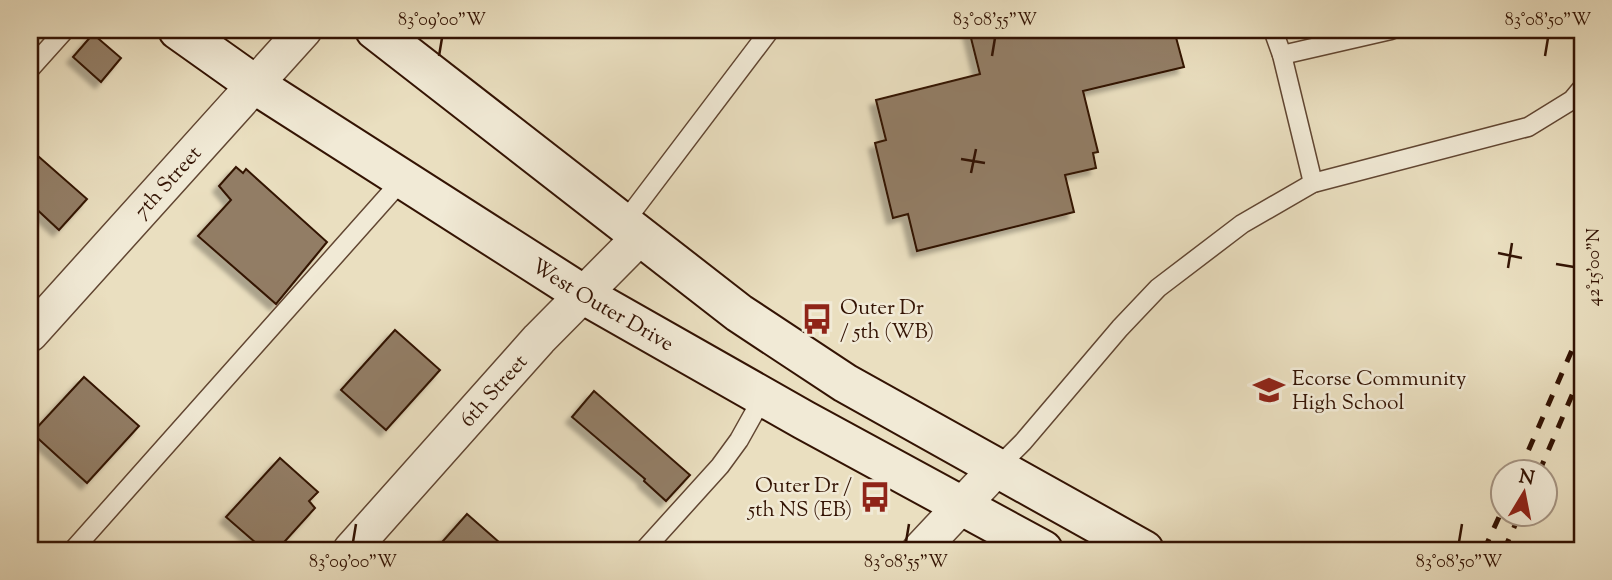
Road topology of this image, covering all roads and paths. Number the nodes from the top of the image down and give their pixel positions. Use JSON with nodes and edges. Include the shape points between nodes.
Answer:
{"nodes":[{"id":1,"x":65,"y":30,"type":"edge"},
{"id":2,"x":178,"y":30,"type":"edge"},
{"id":3,"x":303,"y":30,"type":"edge"},
{"id":4,"x":375,"y":30,"type":"edge"},
{"id":5,"x":770,"y":30,"type":"edge"},
{"id":6,"x":1273,"y":30,"type":"edge"},
{"id":7,"x":1391,"y":30,"type":"edge"},
{"id":8,"x":1282,"y":55,"type":"junction"},
{"id":9,"x":30,"y":69,"type":"edge"},
{"id":10,"x":254,"y":84,"type":"junction"},
{"id":11,"x":1582,"y":88,"type":"edge"},
{"id":12,"x":403,"y":179,"type":"junction"},
{"id":13,"x":1313,"y":183,"type":"junction"},
{"id":14,"x":632,"y":230,"type":"junction"},
{"id":15,"x":584,"y":295,"type":"junction"},
{"id":16,"x":30,"y":334,"type":"edge"},
{"id":17,"x":763,"y":397,"type":"junction"},
{"id":18,"x":996,"y":469,"type":"junction"},
{"id":19,"x":962,"y":506,"type":"junction"},
{"id":20,"x":73,"y":550,"type":"edge"},
{"id":21,"x":351,"y":550,"type":"edge"},
{"id":22,"x":644,"y":550,"type":"edge"},
{"id":23,"x":920,"y":550,"type":"edge"},
{"id":24,"x":1043,"y":550,"type":"edge"},
{"id":25,"x":1144,"y":550,"type":"edge"}],
"edges":[{"from":1,"to":9,"type":"lane"},
{"from":2,"to":10,"type":"main road","name":"West Outer Drive"},
{"from":3,"to":10,"type":"street","name":"7th Street"},
{"from":4,"to":14,"type":"main road"},
{"from":5,"to":14,"type":"lane"},
{"from":6,"to":8,"type":"lane"},
{"from":7,"to":8,"type":"lane"},
{"from":8,"to":13,"type":"lane"},
{"from":10,"to":12,"type":"main road","name":"West Outer Drive"},
{"from":10,"to":16,"type":"street","name":"7th Street"},
{"from":11,"to":13,"type":"lane","via":[[1572,100],[1528,127]]},
{"from":12,"to":15,"type":"main road","name":"West Outer Drive"},
{"from":12,"to":20,"type":"lane"},
{"from":13,"to":18,"type":"lane","via":[[1242,224],[1158,288]]},
{"from":14,"to":15,"type":"street","name":"6th Street"},
{"from":14,"to":18,"type":"main road","via":[[739,313],[845,383]]},
{"from":15,"to":17,"type":"main road","name":"West Outer Drive"},
{"from":15,"to":21,"type":"street","name":"6th Street"},
{"from":17,"to":19,"type":"main road","name":"West Outer Drive"},
{"from":17,"to":22,"type":"lane","via":[[720,466]]},
{"from":18,"to":19,"type":"street"},
{"from":18,"to":25,"type":"main road"},
{"from":19,"to":23,"type":"street"},
{"from":19,"to":24,"type":"main road","name":"West Outer Drive"}]}
